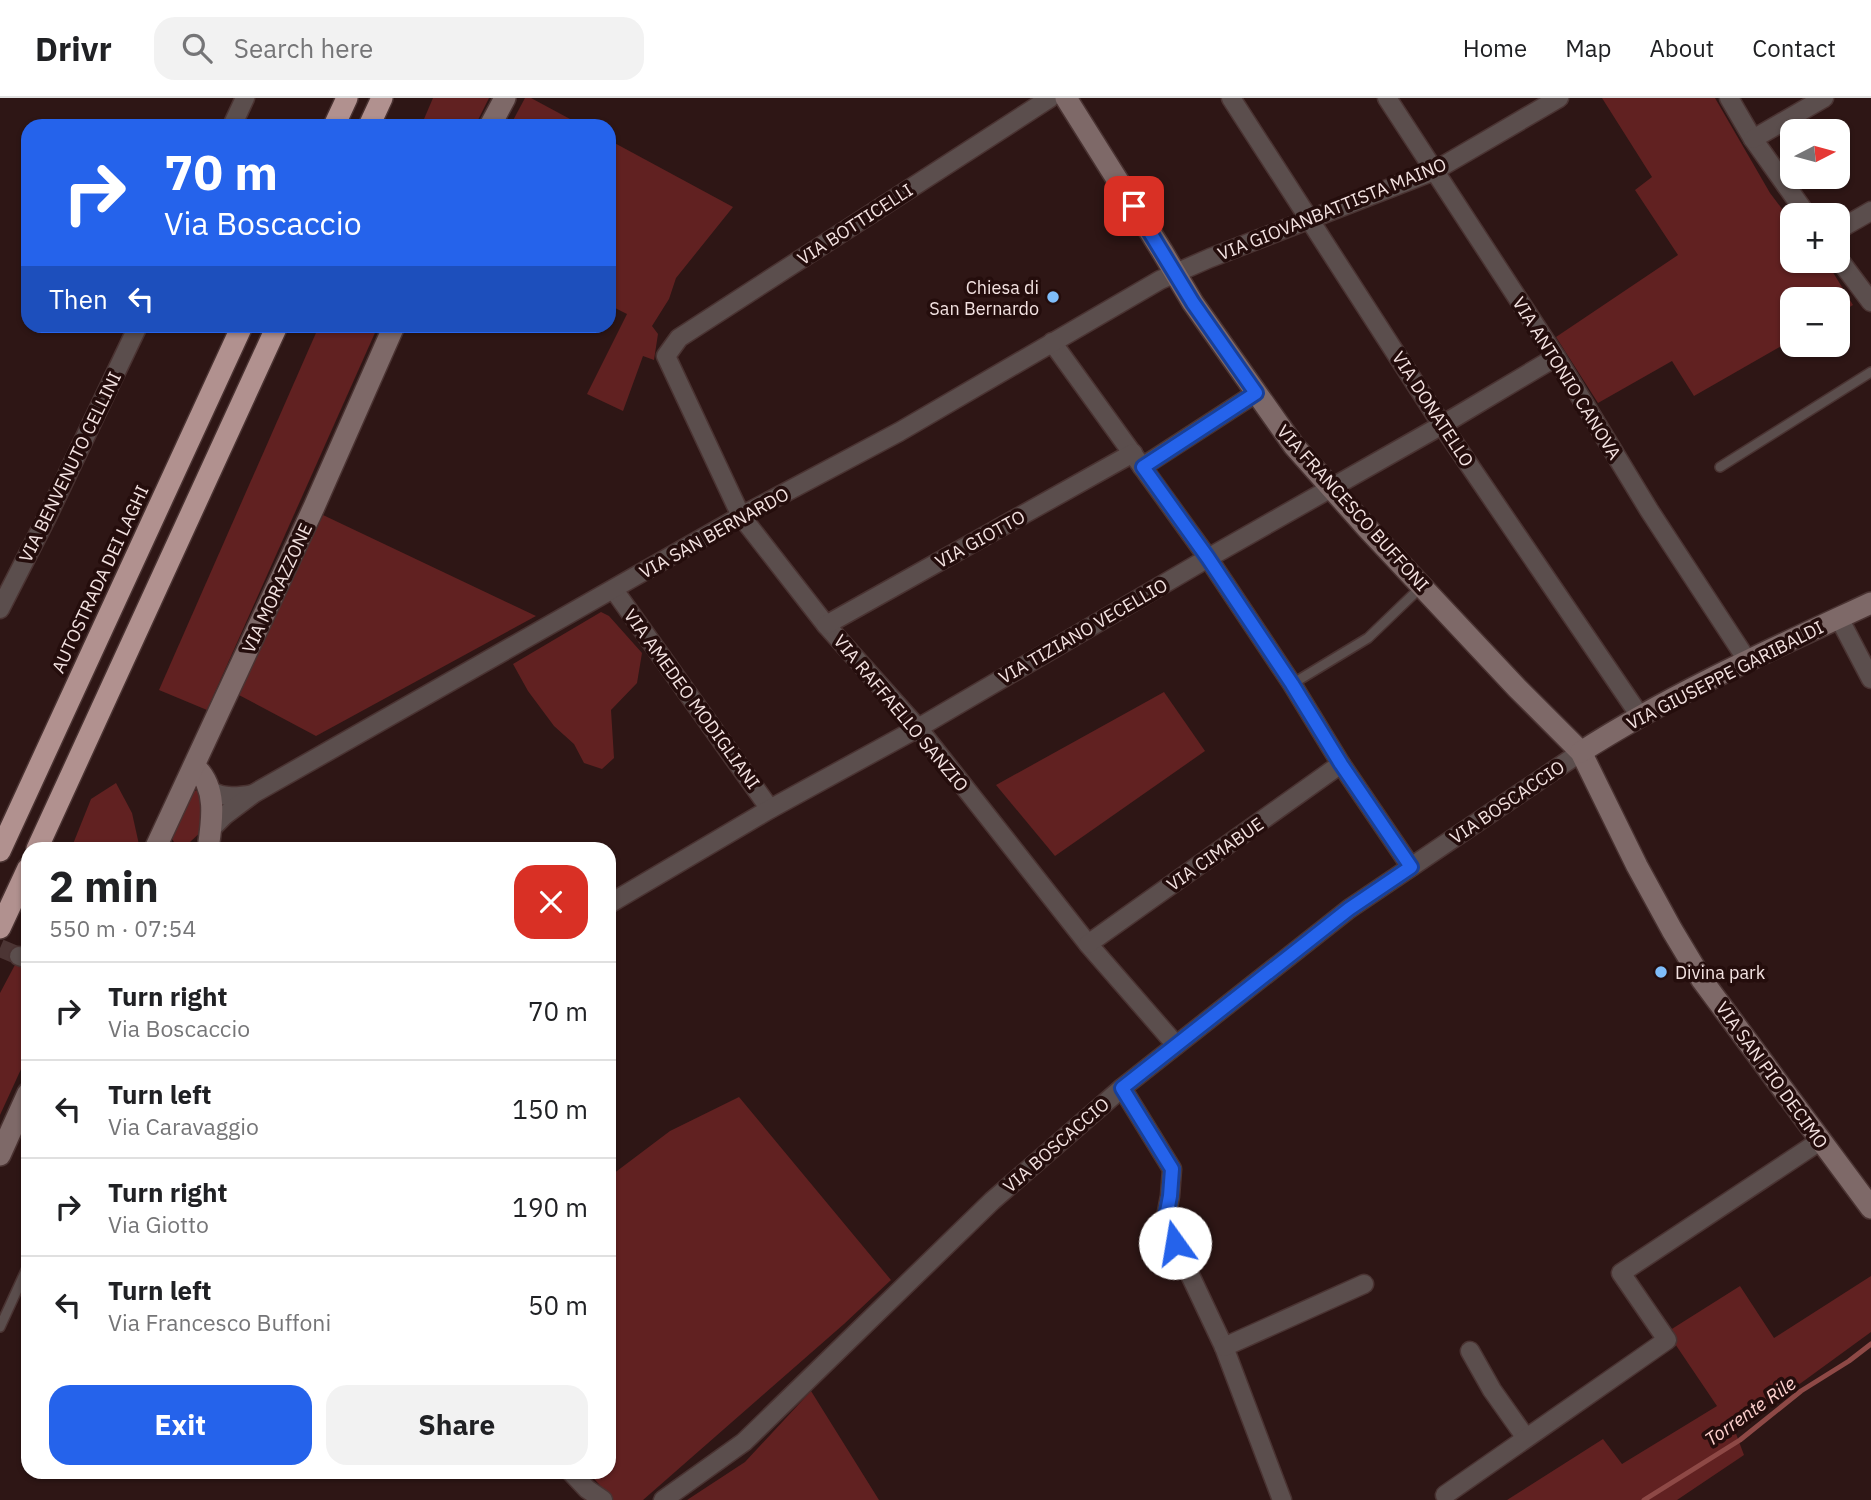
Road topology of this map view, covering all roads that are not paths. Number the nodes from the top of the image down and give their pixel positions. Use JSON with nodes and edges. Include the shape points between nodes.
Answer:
{"nodes":[{"id":1,"x":245,"y":98,"type":"edge"},
{"id":2,"x":347,"y":98,"type":"edge"},
{"id":3,"x":382,"y":98,"type":"edge"},
{"id":4,"x":505,"y":98,"type":"edge"},
{"id":5,"x":1050,"y":98,"type":"edge"},
{"id":6,"x":1066,"y":98,"type":"edge"},
{"id":7,"x":1231,"y":98,"type":"edge"},
{"id":8,"x":1387,"y":98,"type":"edge"},
{"id":9,"x":1559,"y":98,"type":"edge"},
{"id":10,"x":1729,"y":98,"type":"edge"},
{"id":11,"x":1824,"y":98,"type":"edge"},
{"id":12,"x":235,"y":119,"type":"edge"},
{"id":13,"x":337,"y":119,"type":"edge"},
{"id":14,"x":372,"y":119,"type":"edge"},
{"id":15,"x":494,"y":119,"type":"edge"},
{"id":16,"x":1753,"y":139,"type":"junction"},
{"id":17,"x":1434,"y":171,"type":"junction"},
{"id":18,"x":1798,"y":203,"type":"edge"},
{"id":19,"x":1871,"y":211,"type":"edge"},
{"id":20,"x":1309,"y":218,"type":"junction"},
{"id":21,"x":1850,"y":223,"type":"edge"},
{"id":22,"x":1175,"y":273,"type":"junction"},
{"id":23,"x":1850,"y":273,"type":"edge"},
{"id":24,"x":1871,"y":302,"type":"edge"},
{"id":25,"x":135,"y":333,"type":"edge"},
{"id":26,"x":239,"y":333,"type":"edge"},
{"id":27,"x":274,"y":333,"type":"edge"},
{"id":28,"x":391,"y":333,"type":"edge"},
{"id":29,"x":1052,"y":342,"type":"junction"},
{"id":30,"x":666,"y":356,"type":"joint"},
{"id":31,"x":1556,"y":356,"type":"junction"},
{"id":32,"x":1871,"y":372,"type":"edge"},
{"id":33,"x":1256,"y":393,"type":"junction"},
{"id":34,"x":1442,"y":425,"type":"junction"},
{"id":35,"x":1138,"y":460,"type":"junction"},
{"id":36,"x":1720,"y":467,"type":"dead end"},
{"id":37,"x":1332,"y":488,"type":"junction"},
{"id":38,"x":741,"y":516,"type":"junction"},
{"id":39,"x":1208,"y":558,"type":"junction"},
{"id":40,"x":1422,"y":586,"type":"junction"},
{"id":41,"x":614,"y":590,"type":"junction"},
{"id":42,"x":1871,"y":603,"type":"edge"},
{"id":43,"x":0,"y":609,"type":"edge"},
{"id":44,"x":1839,"y":618,"type":"junction"},
{"id":45,"x":826,"y":625,"type":"junction"},
{"id":46,"x":1747,"y":660,"type":"junction"},
{"id":47,"x":1871,"y":679,"type":"edge"},
{"id":48,"x":1292,"y":684,"type":"junction"},
{"id":49,"x":1640,"y":716,"type":"junction"},
{"id":50,"x":918,"y":728,"type":"junction"},
{"id":51,"x":1581,"y":752,"type":"junction"},
{"id":52,"x":1341,"y":764,"type":"junction"},
{"id":53,"x":195,"y":767,"type":"junction"},
{"id":54,"x":210,"y":791,"type":"junction"},
{"id":55,"x":253,"y":794,"type":"junction"},
{"id":56,"x":770,"y":809,"type":"junction"},
{"id":57,"x":209,"y":839,"type":"edge"},
{"id":58,"x":40,"y":842,"type":"edge"},
{"id":59,"x":158,"y":842,"type":"edge"},
{"id":60,"x":0,"y":851,"type":"edge"},
{"id":61,"x":1411,"y":867,"type":"junction"},
{"id":62,"x":21,"y":882,"type":"edge"},
{"id":63,"x":616,"y":900,"type":"edge"},
{"id":64,"x":0,"y":928,"type":"edge"},
{"id":65,"x":1088,"y":944,"type":"junction"},
{"id":66,"x":1176,"y":1045,"type":"junction"},
{"id":67,"x":1122,"y":1088,"type":"junction"},
{"id":68,"x":21,"y":1108,"type":"edge"},
{"id":69,"x":1820,"y":1140,"type":"junction"},
{"id":70,"x":0,"y":1155,"type":"edge"},
{"id":71,"x":1871,"y":1208,"type":"edge"},
{"id":72,"x":21,"y":1281,"type":"edge"},
{"id":73,"x":1364,"y":1284,"type":"dead end"},
{"id":74,"x":0,"y":1327,"type":"edge"},
{"id":75,"x":1224,"y":1346,"type":"junction"},
{"id":76,"x":1470,"y":1350,"type":"dead end"},
{"id":77,"x":1527,"y":1438,"type":"junction"},
{"id":78,"x":578,"y":1479,"type":"edge"},
{"id":79,"x":1445,"y":1495,"type":"dead end"},
{"id":80,"x":603,"y":1500,"type":"edge"},
{"id":81,"x":663,"y":1500,"type":"edge"},
{"id":82,"x":1282,"y":1500,"type":"edge"}],
"edges":[{"from":1,"to":12,"type":"street"},
{"from":2,"to":13,"type":"highway"},
{"from":3,"to":14,"type":"highway"},
{"from":4,"to":15,"type":"street"},
{"from":5,"to":30,"type":"street","name":"VIA BOTTICELLI","via":[[679,338]]},
{"from":6,"to":22,"type":"street","name":"VIA FRANCESCO BUFFONI"},
{"from":7,"to":20,"type":"street","name":"VIA DONATELLO"},
{"from":8,"to":17,"type":"street","name":"VIA ANTONIO CANOVA"},
{"from":9,"to":17,"type":"street","name":"VIA GIOVANBATTISTA MAINO"},
{"from":10,"to":16,"type":"street"},
{"from":11,"to":16,"type":"street"},
{"from":16,"to":18,"type":"street"},
{"from":17,"to":20,"type":"street","name":"VIA GIOVANBATTISTA MAINO"},
{"from":17,"to":31,"type":"street","name":"VIA ANTONIO CANOVA"},
{"from":19,"to":21,"type":"street"},
{"from":20,"to":22,"type":"street","name":"VIA GIOVANBATTISTA MAINO"},
{"from":20,"to":34,"type":"street","name":"VIA DONATELLO"},
{"from":22,"to":29,"type":"street","name":"VIA SAN BERNARDO"},
{"from":22,"to":33,"type":"street","name":"VIA FRANCESCO BUFFONI"},
{"from":23,"to":24,"type":"street"},
{"from":25,"to":43,"type":"street","name":"VIA BENVENUTO CELLINI"},
{"from":26,"to":60,"type":"highway","name":"AUTOSTRADA DEI LAGHI"},
{"from":27,"to":58,"type":"highway"},
{"from":28,"to":53,"type":"street","name":"VIA MORAZZONE"},
{"from":29,"to":35,"type":"street"},
{"from":29,"to":38,"type":"street","name":"VIA SAN BERNARDO","via":[[899,432]]},
{"from":30,"to":38,"type":"street","name":"VIA RAFFAELLO SANZIO"},
{"from":31,"to":34,"type":"street","name":"VIA TIZIANO VECELLIO"},
{"from":31,"to":46,"type":"street","name":"VIA ANTONIO CANOVA"},
{"from":32,"to":36,"type":"lane"},
{"from":33,"to":35,"type":"street","name":"VIA GIOTTO"},
{"from":33,"to":37,"type":"street","name":"VIA FRANCESCO BUFFONI"},
{"from":34,"to":37,"type":"street","name":"VIA TIZIANO VECELLIO"},
{"from":34,"to":49,"type":"street","name":"VIA DONATELLO"},
{"from":35,"to":39,"type":"street"},
{"from":35,"to":45,"type":"street","name":"VIA GIOTTO"},
{"from":37,"to":39,"type":"street","name":"VIA TIZIANO VECELLIO"},
{"from":37,"to":40,"type":"street","name":"VIA FRANCESCO BUFFONI"},
{"from":38,"to":41,"type":"street","name":"VIA SAN BERNARDO"},
{"from":38,"to":45,"type":"street","name":"VIA RAFFAELLO SANZIO"},
{"from":39,"to":48,"type":"street"},
{"from":39,"to":50,"type":"street","name":"VIA TIZIANO VECELLIO"},
{"from":40,"to":48,"type":"lane","via":[[1368,638]]},
{"from":40,"to":51,"type":"street","name":"VIA FRANCESCO BUFFONI"},
{"from":41,"to":55,"type":"street","name":"VIA SAN BERNARDO"},
{"from":41,"to":56,"type":"street","name":"VIA AMEDEO MODIGLIANI"},
{"from":42,"to":44,"type":"street","name":"VIA GIUSEPPE GARIBALDI"},
{"from":44,"to":46,"type":"street","name":"VIA GIUSEPPE GARIBALDI"},
{"from":44,"to":47,"type":"street"},
{"from":45,"to":50,"type":"street","name":"VIA RAFFAELLO SANZIO"},
{"from":46,"to":49,"type":"street","name":"VIA GIUSEPPE GARIBALDI"},
{"from":48,"to":52,"type":"street"},
{"from":49,"to":51,"type":"street","name":"VIA GIUSEPPE GARIBALDI"},
{"from":50,"to":56,"type":"street","name":"VIA TIZIANO VECELLIO"},
{"from":50,"to":65,"type":"street","name":"VIA RAFFAELLO SANZIO"},
{"from":51,"to":61,"type":"street","name":"VIA BOSCACCIO"},
{"from":51,"to":69,"type":"street","name":"VIA SAN PIO DECIMO","via":[[1637,866],[1702,979]]},
{"from":52,"to":61,"type":"street"},
{"from":52,"to":65,"type":"street","name":"VIA CIMABUE"},
{"from":53,"to":54,"type":"street"},
{"from":53,"to":59,"type":"street","name":"VIA MORAZZONE"},
{"from":54,"to":55,"type":"street","name":"VIA SAN BERNARDO","via":[[227,797]]},
{"from":54,"to":57,"type":"street"},
{"from":55,"to":57,"type":"street","name":"VIA SAN BERNARDO","via":[[225,815]]},
{"from":56,"to":63,"type":"street","name":"VIA TIZIANO VECELLIO"},
{"from":61,"to":66,"type":"street","name":"VIA BOSCACCIO","via":[[1349,909]]},
{"from":62,"to":64,"type":"highway"},
{"from":65,"to":66,"type":"street","name":"VIA RAFFAELLO SANZIO"},
{"from":66,"to":67,"type":"street","name":"VIA BOSCACCIO"},
{"from":67,"to":75,"type":"street","via":[[1172,1169],[1165,1222]]},
{"from":67,"to":81,"type":"street","name":"VIA BOSCACCIO","via":[[992,1201],[744,1441]]},
{"from":68,"to":70,"type":"street"},
{"from":69,"to":71,"type":"street","name":"VIA SAN PIO DECIMO"},
{"from":69,"to":77,"type":"street","via":[[1621,1273],[1667,1340]]},
{"from":72,"to":74,"type":"lane"},
{"from":73,"to":75,"type":"street"},
{"from":75,"to":82,"type":"street"},
{"from":76,"to":77,"type":"street"},
{"from":77,"to":79,"type":"street"},
{"from":78,"to":80,"type":"street"}]}
